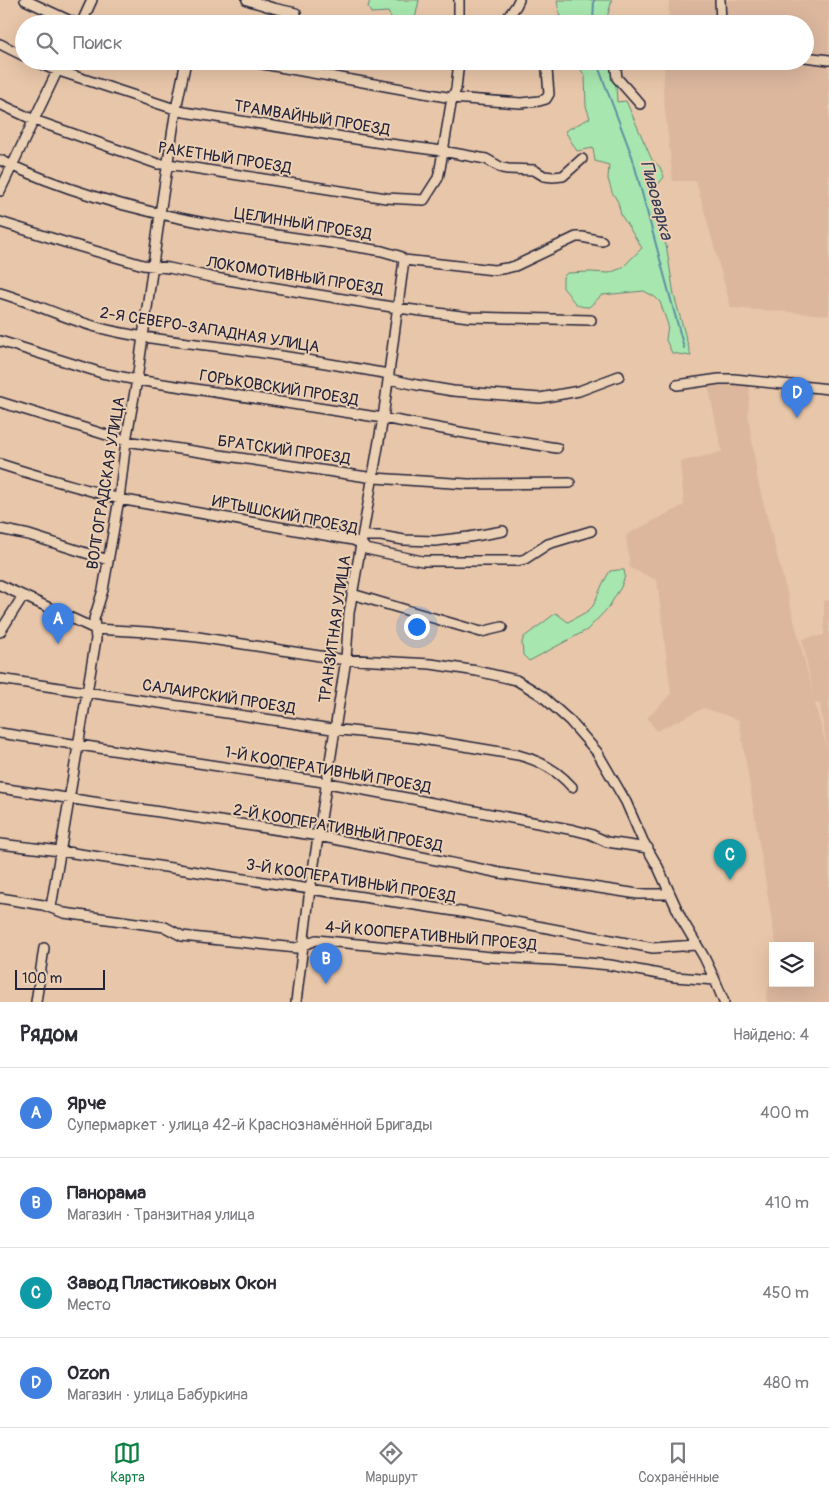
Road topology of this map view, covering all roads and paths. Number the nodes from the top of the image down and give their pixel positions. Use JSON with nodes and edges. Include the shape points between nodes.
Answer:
{"nodes":[{"id":1,"x":25,"y":0,"type":"edge"},
{"id":2,"x":92,"y":0,"type":"edge"},
{"id":3,"x":247,"y":0,"type":"edge"},
{"id":4,"x":459,"y":0,"type":"edge"},
{"id":5,"x":519,"y":0,"type":"edge"},
{"id":6,"x":720,"y":0,"type":"edge"},
{"id":7,"x":296,"y":12,"type":"dead end"},
{"id":8,"x":58,"y":15,"type":"edge"},
{"id":9,"x":85,"y":15,"type":"edge"},
{"id":10,"x":459,"y":15,"type":"edge"},
{"id":11,"x":510,"y":15,"type":"edge"},
{"id":12,"x":721,"y":15,"type":"edge"},
{"id":13,"x":0,"y":44,"type":"edge"},
{"id":14,"x":15,"y":52,"type":"edge"},
{"id":15,"x":814,"y":58,"type":"edge"},
{"id":16,"x":829,"y":60,"type":"edge"},
{"id":17,"x":184,"y":70,"type":"edge"},
{"id":18,"x":296,"y":70,"type":"edge"},
{"id":19,"x":458,"y":70,"type":"edge"},
{"id":20,"x":547,"y":70,"type":"dead end"},
{"id":21,"x":616,"y":70,"type":"edge"},
{"id":22,"x":58,"y":71,"type":"joint"},
{"id":23,"x":452,"y":98,"type":"junction"},
{"id":24,"x":0,"y":104,"type":"edge"},
{"id":25,"x":640,"y":104,"type":"dead end"},
{"id":26,"x":176,"y":109,"type":"junction"},
{"id":27,"x":34,"y":120,"type":"junction"},
{"id":28,"x":442,"y":152,"type":"junction"},
{"id":29,"x":582,"y":159,"type":"dead end"},
{"id":30,"x":0,"y":160,"type":"edge"},
{"id":31,"x":168,"y":164,"type":"junction"},
{"id":32,"x":12,"y":166,"type":"junction"},
{"id":33,"x":0,"y":191,"type":"edge"},
{"id":34,"x":160,"y":214,"type":"junction"},
{"id":35,"x":0,"y":222,"type":"edge"},
{"id":36,"x":602,"y":242,"type":"dead end"},
{"id":37,"x":404,"y":260,"type":"junction"},
{"id":38,"x":152,"y":266,"type":"junction"},
{"id":39,"x":0,"y":293,"type":"edge"},
{"id":40,"x":398,"y":308,"type":"junction"},
{"id":41,"x":591,"y":320,"type":"dead end"},
{"id":42,"x":143,"y":337,"type":"junction"},
{"id":43,"x":0,"y":341,"type":"edge"},
{"id":44,"x":619,"y":376,"type":"dead end"},
{"id":45,"x":389,"y":377,"type":"junction"},
{"id":46,"x":137,"y":380,"type":"junction"},
{"id":47,"x":676,"y":385,"type":"dead end"},
{"id":48,"x":829,"y":389,"type":"edge"},
{"id":49,"x":0,"y":402,"type":"edge"},
{"id":50,"x":383,"y":418,"type":"junction"},
{"id":51,"x":126,"y":441,"type":"junction"},
{"id":52,"x":557,"y":448,"type":"dead end"},
{"id":53,"x":0,"y":464,"type":"edge"},
{"id":54,"x":374,"y":478,"type":"junction"},
{"id":55,"x":570,"y":483,"type":"dead end"},
{"id":56,"x":119,"y":499,"type":"junction"},
{"id":57,"x":0,"y":529,"type":"edge"},
{"id":58,"x":503,"y":531,"type":"dead end"},
{"id":59,"x":591,"y":531,"type":"dead end"},
{"id":60,"x":363,"y":540,"type":"junction"},
{"id":61,"x":108,"y":560,"type":"junction"},
{"id":62,"x":0,"y":585,"type":"edge"},
{"id":63,"x":352,"y":594,"type":"junction"},
{"id":64,"x":22,"y":596,"type":"junction"},
{"id":65,"x":502,"y":627,"type":"dead end"},
{"id":66,"x":95,"y":629,"type":"junction"},
{"id":67,"x":0,"y":632,"type":"edge"},
{"id":68,"x":346,"y":659,"type":"junction"},
{"id":69,"x":0,"y":679,"type":"edge"},
{"id":70,"x":87,"y":691,"type":"junction"},
{"id":71,"x":335,"y":728,"type":"junction"},
{"id":72,"x":0,"y":732,"type":"edge"},
{"id":73,"x":78,"y":744,"type":"junction"},
{"id":74,"x":327,"y":783,"type":"junction"},
{"id":75,"x":572,"y":787,"type":"dead end"},
{"id":76,"x":0,"y":788,"type":"edge"},
{"id":77,"x":70,"y":798,"type":"junction"},
{"id":78,"x":319,"y":836,"type":"junction"},
{"id":79,"x":0,"y":844,"type":"edge"},
{"id":80,"x":648,"y":848,"type":"junction"},
{"id":81,"x":60,"y":851,"type":"junction"},
{"id":82,"x":310,"y":889,"type":"junction"},
{"id":83,"x":670,"y":894,"type":"junction"},
{"id":84,"x":0,"y":898,"type":"edge"},
{"id":85,"x":51,"y":907,"type":"junction"},
{"id":86,"x":696,"y":944,"type":"junction"},
{"id":87,"x":302,"y":945,"type":"junction"},
{"id":88,"x":44,"y":948,"type":"dead end"},
{"id":89,"x":715,"y":980,"type":"junction"},
{"id":90,"x":36,"y":1002,"type":"edge"},
{"id":91,"x":296,"y":1002,"type":"edge"},
{"id":92,"x":724,"y":1002,"type":"edge"}],
"edges":[{"from":1,"to":8,"type":"street"},
{"from":2,"to":9,"type":"street"},
{"from":3,"to":7,"type":"street"},
{"from":4,"to":10,"type":"street"},
{"from":5,"to":11,"type":"street"},
{"from":6,"to":12,"type":"street"},
{"from":13,"to":14,"type":"street"},
{"from":15,"to":16,"type":"street"},
{"from":17,"to":26,"type":"street","name":"ВОЛГОГРАДСКАЯ УЛИЦА"},
{"from":18,"to":23,"type":"street"},
{"from":19,"to":23,"type":"street"},
{"from":20,"to":23,"type":"street","via":[[549,94],[546,99],[521,103]]},
{"from":21,"to":25,"type":"street","via":[[617,78]]},
{"from":22,"to":26,"type":"street","name":"ТРАМВАЙНЫЙ ПРОЕЗД"},
{"from":22,"to":27,"type":"street"},
{"from":23,"to":28,"type":"street"},
{"from":24,"to":27,"type":"street","name":"РАКЕТНЫЙ ПРОЕЗД"},
{"from":26,"to":28,"type":"street","name":"ТРАМВАЙНЫЙ ПРОЕЗД"},
{"from":26,"to":31,"type":"street","name":"ВОЛГОГРАДСКАЯ УЛИЦА"},
{"from":27,"to":31,"type":"street","name":"РАКЕТНЫЙ ПРОЕЗД","via":[[158,164]]},
{"from":27,"to":32,"type":"street"},
{"from":28,"to":29,"type":"street","name":"ТРАМВАЙНЫЙ ПРОЕЗД","via":[[486,159],[502,168],[534,170],[553,177],[563,176]]},
{"from":28,"to":31,"type":"street","name":"РАКЕТНЫЙ ПРОЕЗД","via":[[438,178],[424,200],[386,198]]},
{"from":30,"to":32,"type":"street","name":"ЦЕЛИННЫЙ ПРОЕЗД"},
{"from":31,"to":34,"type":"street","name":"ВОЛГОГРАДСКАЯ УЛИЦА"},
{"from":32,"to":33,"type":"street"},
{"from":32,"to":34,"type":"street","name":"ЦЕЛИННЫЙ ПРОЕЗД","via":[[85,195]]},
{"from":34,"to":37,"type":"street","name":"ЦЕЛИННЫЙ ПРОЕЗД","via":[[382,251]]},
{"from":34,"to":38,"type":"street","name":"ВОЛГОГРАДСКАЯ УЛИЦА"},
{"from":35,"to":38,"type":"street","name":"ЛОКОМОТИВНЫЙ ПРОЕЗД"},
{"from":36,"to":37,"type":"street","name":"ЦЕЛИННЫЙ ПРОЕЗД","via":[[576,237],[514,266],[494,270]]},
{"from":37,"to":40,"type":"street","name":"ТРАНЗИТНАЯ УЛИЦА"},
{"from":38,"to":40,"type":"street","name":"ЛОКОМОТИВНЫЙ ПРОЕЗД"},
{"from":38,"to":42,"type":"street","name":"ВОЛГОГРАДСКАЯ УЛИЦА"},
{"from":39,"to":42,"type":"street","name":"2-Я СЕВЕРО-ЗАПАДНАЯ УЛИЦА","via":[[100,328]]},
{"from":40,"to":41,"type":"street","name":"ЛОКОМОТИВНЫЙ ПРОЕЗД","via":[[469,317]]},
{"from":40,"to":45,"type":"street","name":"ТРАНЗИТНАЯ УЛИЦА"},
{"from":42,"to":45,"type":"street","name":"2-Я СЕВЕРО-ЗАПАДНАЯ УЛИЦА","via":[[228,348]]},
{"from":42,"to":46,"type":"street","name":"ВОЛГОГРАДСКАЯ УЛИЦА"},
{"from":43,"to":46,"type":"street","name":"ГОРЬКОВСКИЙ ПРОЕЗД","via":[[102,373]]},
{"from":44,"to":45,"type":"street","name":"2-Я СЕВЕРО-ЗАПАДНАЯ УЛИЦА","via":[[579,391],[540,398],[459,391]]},
{"from":45,"to":50,"type":"street","name":"ТРАНЗИТНАЯ УЛИЦА"},
{"from":46,"to":50,"type":"street","name":"ГОРЬКОВСКИЙ ПРОЕЗД"},
{"from":46,"to":51,"type":"street","name":"ВОЛГОГРАДСКАЯ УЛИЦА"},
{"from":47,"to":48,"type":"street","via":[[734,379]]},
{"from":49,"to":51,"type":"street","name":"БРАТСКИЙ ПРОЕЗД"},
{"from":50,"to":52,"type":"street","name":"ГОРЬКОВСКИЙ ПРОЕЗД"},
{"from":50,"to":54,"type":"street","name":"ТРАНЗИТНАЯ УЛИЦА"},
{"from":51,"to":54,"type":"street","name":"БРАТСКИЙ ПРОЕЗД"},
{"from":51,"to":56,"type":"street","name":"ВОЛГОГРАДСКАЯ УЛИЦА"},
{"from":53,"to":56,"type":"street","name":"ИРТЫШСКИЙ ПРОЕЗД"},
{"from":54,"to":55,"type":"street","name":"БРАТСКИЙ ПРОЕЗД","via":[[468,484]]},
{"from":54,"to":60,"type":"street","name":"ТРАНЗИТНАЯ УЛИЦА"},
{"from":56,"to":60,"type":"street","name":"ИРТЫШСКИЙ ПРОЕЗД"},
{"from":56,"to":61,"type":"street","name":"ВОЛГОГРАДСКАЯ УЛИЦА"},
{"from":57,"to":61,"type":"street"},
{"from":58,"to":60,"type":"street","name":"ИРТЫШСКИЙ ПРОЕЗД","via":[[435,541],[381,536]]},
{"from":59,"to":60,"type":"street","name":"ИРТЫШСКИЙ ПРОЕЗД","via":[[548,544],[518,561],[422,561],[366,548]]},
{"from":60,"to":63,"type":"street","name":"ТРАНЗИТНАЯ УЛИЦА"},
{"from":61,"to":66,"type":"street","name":"ВОЛГОГРАДСКАЯ УЛИЦА","via":[[94,620]]},
{"from":62,"to":64,"type":"street"},
{"from":63,"to":65,"type":"street","via":[[481,632]]},
{"from":63,"to":68,"type":"street","name":"ТРАНЗИТНАЯ УЛИЦА"},
{"from":64,"to":66,"type":"street"},
{"from":64,"to":67,"type":"street"},
{"from":66,"to":68,"type":"street","via":[[198,637]]},
{"from":66,"to":70,"type":"street","name":"ВОЛГОГРАДСКАЯ УЛИЦА"},
{"from":68,"to":71,"type":"street","name":"ТРАНЗИТНАЯ УЛИЦА"},
{"from":68,"to":80,"type":"street","via":[[477,670],[516,680],[542,696],[598,752]]},
{"from":69,"to":70,"type":"street","name":"САЛАИРСКИЙ ПРОЕЗД"},
{"from":70,"to":71,"type":"street","name":"САЛАИРСКИЙ ПРОЕЗД"},
{"from":70,"to":73,"type":"street","name":"ВОЛГОГРАДСКАЯ УЛИЦА"},
{"from":71,"to":74,"type":"street","name":"ТРАНЗИТНАЯ УЛИЦА"},
{"from":71,"to":75,"type":"street","name":"САЛАИРСКИЙ ПРОЕЗД","via":[[525,757],[564,778]]},
{"from":72,"to":73,"type":"street","name":"1-Й КООПЕРАТИВНЫЙ ПРОЕЗД"},
{"from":73,"to":74,"type":"street","name":"1-Й КООПЕРАТИВНЫЙ ПРОЕЗД"},
{"from":73,"to":77,"type":"street","name":"ВОЛГОГРАДСКАЯ УЛИЦА"},
{"from":74,"to":78,"type":"street","name":"ТРАНЗИТНАЯ УЛИЦА"},
{"from":74,"to":80,"type":"street","name":"1-Й КООПЕРАТИВНЫЙ ПРОЕЗД","via":[[574,830],[607,842]]},
{"from":76,"to":77,"type":"street","name":"2-Й КООПЕРАТИВНЫЙ ПРОЕЗД"},
{"from":77,"to":78,"type":"street","name":"2-Й КООПЕРАТИВНЫЙ ПРОЕЗД"},
{"from":77,"to":81,"type":"street","name":"ВОЛГОГРАДСКАЯ УЛИЦА"},
{"from":78,"to":82,"type":"street","name":"ТРАНЗИТНАЯ УЛИЦА"},
{"from":78,"to":83,"type":"street","name":"2-Й КООПЕРАТИВНЫЙ ПРОЕЗД","via":[[500,873],[638,894]]},
{"from":79,"to":81,"type":"street","name":"3-Й КООПЕРАТИВНЫЙ ПРОЕЗД"},
{"from":80,"to":83,"type":"street"},
{"from":81,"to":82,"type":"street","name":"3-Й КООПЕРАТИВНЫЙ ПРОЕЗД"},
{"from":81,"to":85,"type":"street","name":"ВОЛГОГРАДСКАЯ УЛИЦА"},
{"from":82,"to":86,"type":"street","name":"3-Й КООПЕРАТИВНЫЙ ПРОЕЗД","via":[[468,913],[653,948]]},
{"from":82,"to":87,"type":"street","name":"ТРАНЗИТНАЯ УЛИЦА"},
{"from":83,"to":86,"type":"street"},
{"from":84,"to":85,"type":"street","name":"4-Й КООПЕРАТИВНЫЙ ПРОЕЗД"},
{"from":85,"to":87,"type":"street","name":"4-Й КООПЕРАТИВНЫЙ ПРОЕЗД","via":[[64,914],[165,927],[182,936],[296,948]]},
{"from":86,"to":89,"type":"street"},
{"from":87,"to":89,"type":"street","name":"4-Й КООПЕРАТИВНЫЙ ПРОЕЗД","via":[[316,940],[554,960]]},
{"from":87,"to":91,"type":"street","name":"ТРАНЗИТНАЯ УЛИЦА"},
{"from":88,"to":90,"type":"street"},
{"from":89,"to":92,"type":"street"}]}
